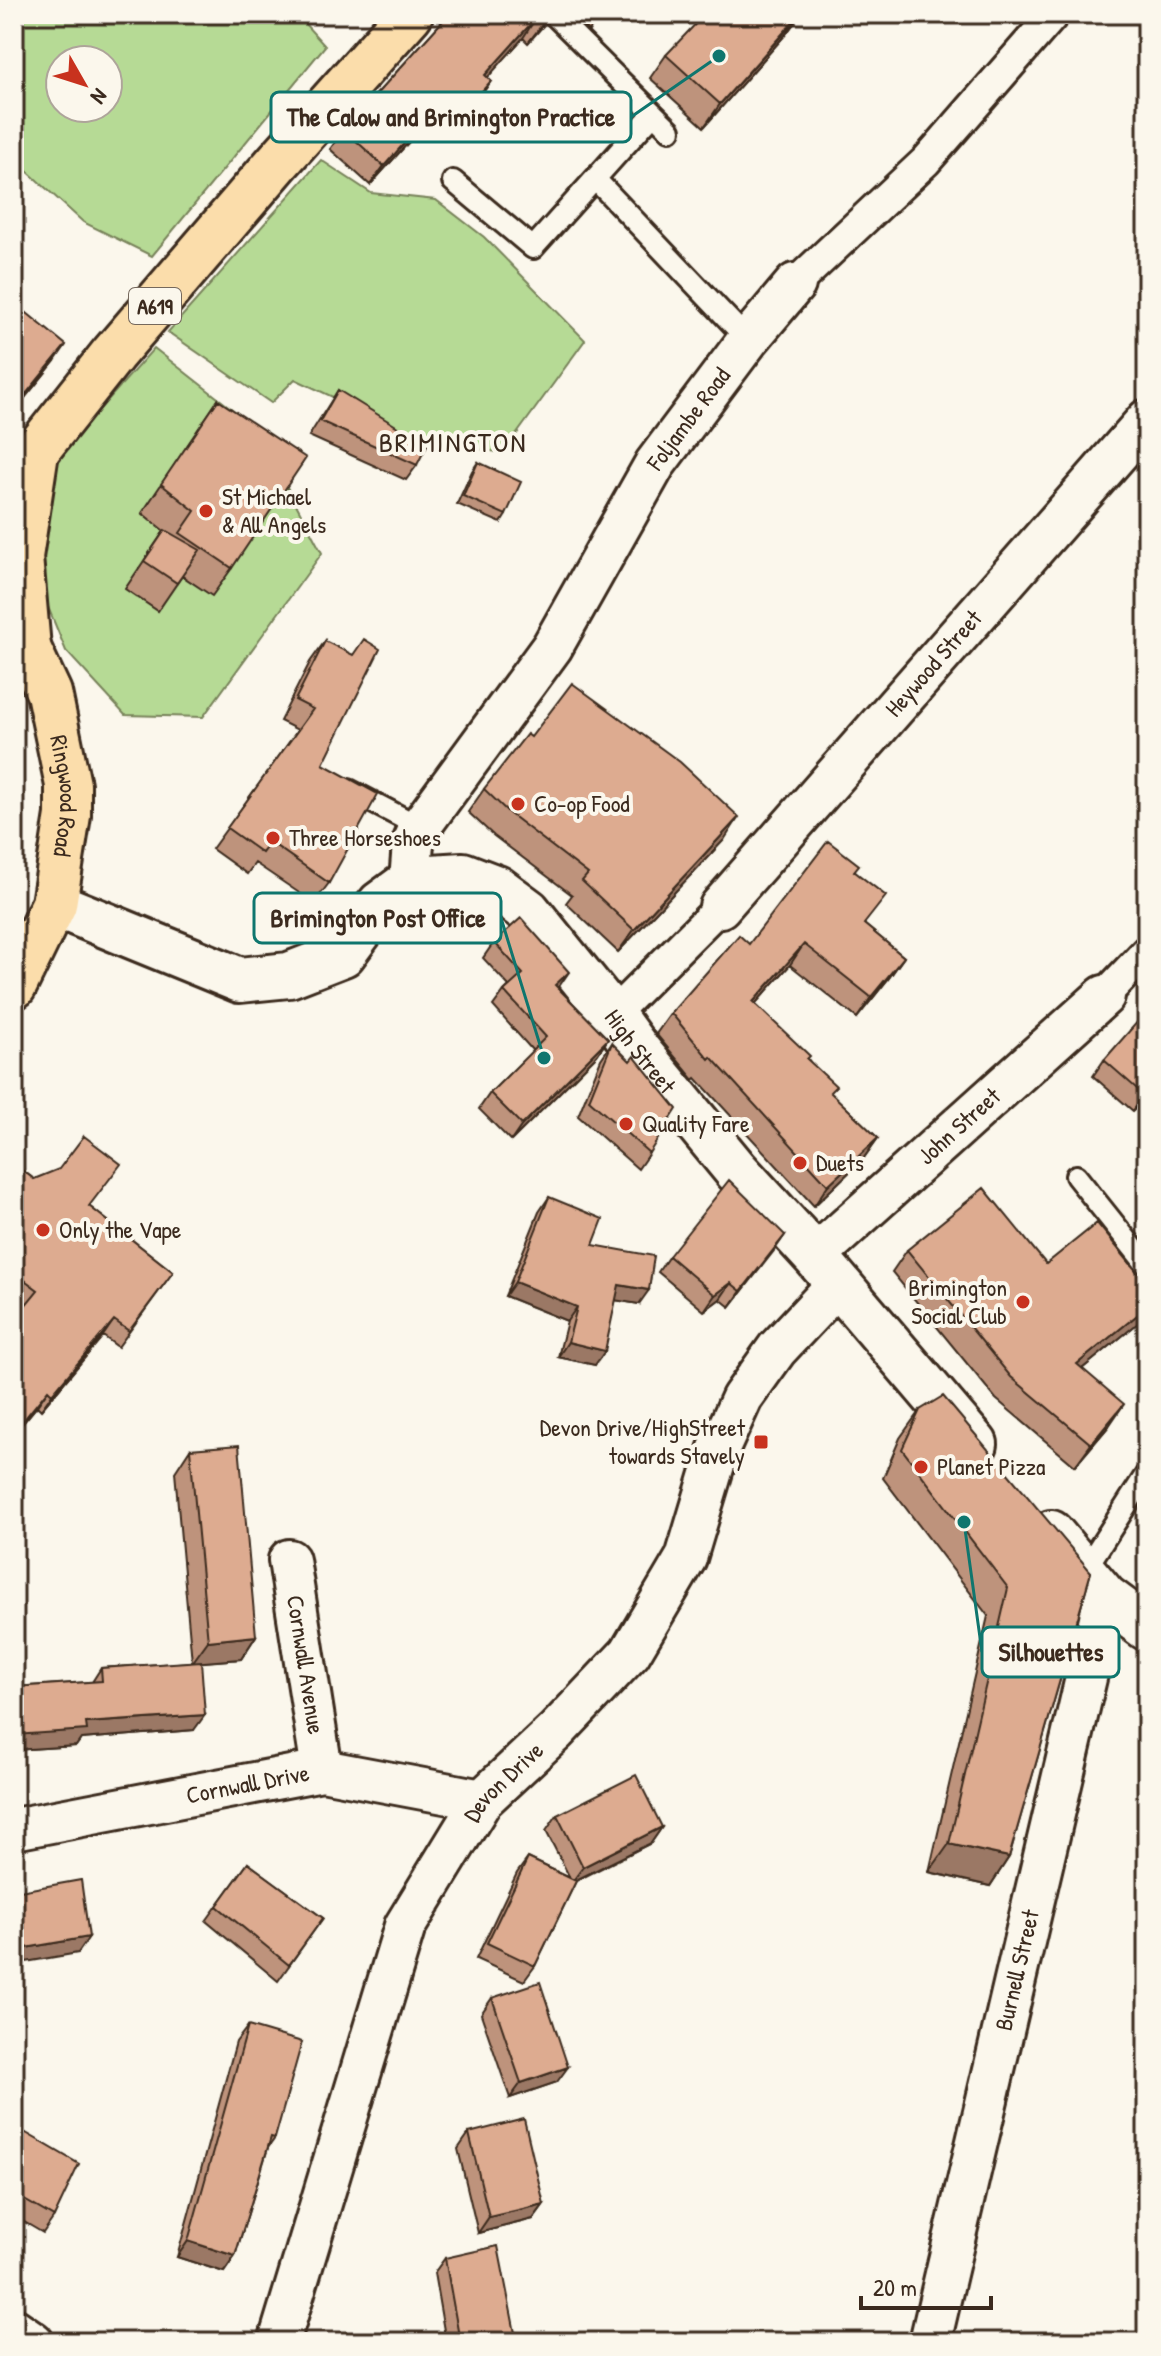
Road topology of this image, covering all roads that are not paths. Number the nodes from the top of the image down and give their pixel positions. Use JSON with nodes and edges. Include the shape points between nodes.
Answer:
{"nodes":[{"id":1,"x":410,"y":14,"type":"edge"},
{"id":2,"x":553,"y":14,"type":"edge"},
{"id":3,"x":1054,"y":14,"type":"edge"},
{"id":4,"x":653,"y":114,"type":"junction"},
{"id":5,"x":670,"y":130,"type":"dead end"},
{"id":6,"x":595,"y":179,"type":"junction"},
{"id":7,"x":453,"y":181,"type":"dead end"},
{"id":8,"x":795,"y":284,"type":"joint"},
{"id":9,"x":748,"y":340,"type":"junction"},
{"id":10,"x":1147,"y":420,"type":"edge"},
{"id":11,"x":25,"y":466,"type":"edge"},
{"id":12,"x":21,"y":641,"type":"edge"},
{"id":13,"x":344,"y":787,"type":"edge"},
{"id":14,"x":420,"y":827,"type":"junction"},
{"id":15,"x":410,"y":882,"type":"junction"},
{"id":16,"x":54,"y":904,"type":"junction"},
{"id":17,"x":720,"y":907,"type":"joint"},
{"id":18,"x":1147,"y":951,"type":"edge"},
{"id":19,"x":14,"y":986,"type":"edge"},
{"id":20,"x":1104,"y":996,"type":"joint"},
{"id":21,"x":612,"y":1015,"type":"junction"},
{"id":22,"x":1076,"y":1176,"type":"dead end"},
{"id":23,"x":1147,"y":1265,"type":"edge"},
{"id":24,"x":826,"y":1270,"type":"junction"},
{"id":25,"x":1147,"y":1473,"type":"edge"},
{"id":26,"x":289,"y":1560,"type":"dead end"},
{"id":27,"x":1094,"y":1584,"type":"junction"},
{"id":28,"x":1147,"y":1628,"type":"edge"},
{"id":29,"x":322,"y":1770,"type":"junction"},
{"id":30,"x":482,"y":1800,"type":"junction"},
{"id":31,"x":14,"y":1829,"type":"edge"},
{"id":32,"x":14,"y":2329,"type":"edge"},
{"id":33,"x":33,"y":2342,"type":"edge"},
{"id":34,"x":279,"y":2342,"type":"edge"},
{"id":35,"x":930,"y":2342,"type":"edge"}],
"edges":[{"from":1,"to":11,"type":"highway","number":"A619","via":[[113,354]]},
{"from":2,"to":4,"type":"lane"},
{"from":3,"to":8,"type":"street","name":"Foljambe Road","via":[[926,161]]},
{"from":4,"to":5,"type":"lane"},
{"from":4,"to":6,"type":"lane"},
{"from":6,"to":7,"type":"lane","via":[[533,248]]},
{"from":6,"to":9,"type":"lane"},
{"from":8,"to":9,"type":"street","name":"Foljambe Road"},
{"from":9,"to":14,"type":"street","name":"Foljambe Road","via":[[655,464],[552,647]]},
{"from":10,"to":17,"type":"street","name":"Heywood Street"},
{"from":11,"to":12,"type":"highway","name":"Ringwood Road","number":"A619"},
{"from":12,"to":16,"type":"highway","name":"Ringwood Road","number":"A619","via":[[49,693],[68,785]]},
{"from":13,"to":14,"type":"lane"},
{"from":14,"to":15,"type":"street","name":"Foljambe Road","via":[[413,843]]},
{"from":15,"to":16,"type":"street","name":"High Street","via":[[380,904],[343,954],[289,975],[240,980]]},
{"from":15,"to":21,"type":"street","name":"High Street","via":[[463,875],[497,888],[528,911]]},
{"from":16,"to":19,"type":"highway","name":"Ringwood Road","number":"A619"},
{"from":17,"to":21,"type":"street"},
{"from":18,"to":20,"type":"street"},
{"from":20,"to":24,"type":"street","name":"John Street"},
{"from":21,"to":24,"type":"street","name":"High Street","via":[[736,1170]]},
{"from":22,"to":23,"type":"lane"},
{"from":24,"to":27,"type":"street","name":"High Street"},
{"from":24,"to":30,"type":"street","name":"Devon Drive","via":[[742,1398],[718,1451],[686,1558],[630,1653]]},
{"from":25,"to":27,"type":"lane"},
{"from":26,"to":29,"type":"street","name":"Cornwall Avenue"},
{"from":27,"to":28,"type":"street","name":"High Street"},
{"from":27,"to":35,"type":"street","name":"Burnell Street"},
{"from":29,"to":30,"type":"street","name":"Cornwall Drive"},
{"from":29,"to":31,"type":"street","name":"Cornwall Drive"},
{"from":30,"to":34,"type":"street","name":"Devon Drive","via":[[405,1926]]},
{"from":32,"to":33,"type":"street"}]}
